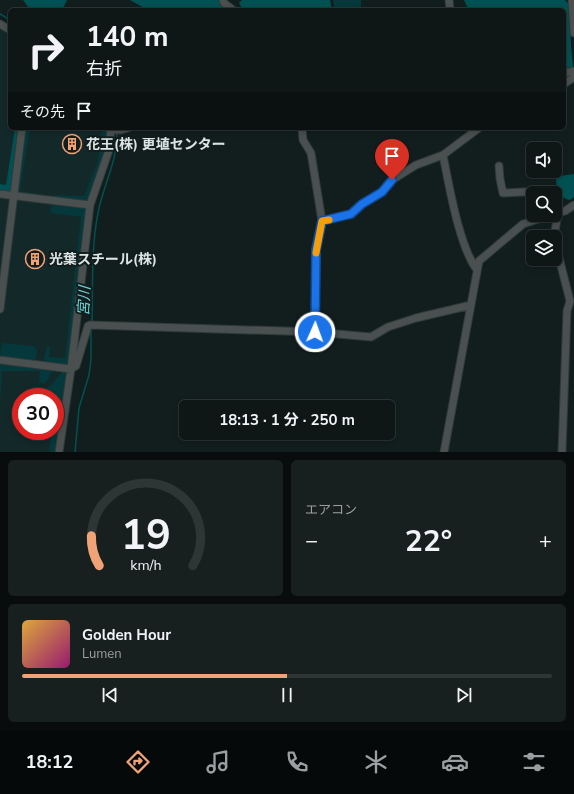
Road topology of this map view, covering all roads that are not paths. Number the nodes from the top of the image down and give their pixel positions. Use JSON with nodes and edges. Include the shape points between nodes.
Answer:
{"nodes":[{"id":1,"x":222,"y":0,"type":"edge"},
{"id":2,"x":572,"y":0,"type":"edge"},
{"id":3,"x":230,"y":8,"type":"edge"},
{"id":4,"x":574,"y":33,"type":"edge"},
{"id":5,"x":22,"y":130,"type":"edge"},
{"id":6,"x":117,"y":130,"type":"edge"},
{"id":7,"x":302,"y":130,"type":"edge"},
{"id":8,"x":475,"y":130,"type":"edge"},
{"id":9,"x":443,"y":155,"type":"junction"},
{"id":10,"x":499,"y":166,"type":"dead end"},
{"id":11,"x":526,"y":192,"type":"edge"},
{"id":12,"x":0,"y":194,"type":"edge"},
{"id":13,"x":14,"y":196,"type":"junction"},
{"id":14,"x":90,"y":205,"type":"junction"},
{"id":15,"x":574,"y":205,"type":"edge"},
{"id":16,"x":562,"y":211,"type":"edge"},
{"id":17,"x":322,"y":221,"type":"junction"},
{"id":18,"x":528,"y":222,"type":"edge"},
{"id":19,"x":562,"y":266,"type":"edge"},
{"id":20,"x":477,"y":270,"type":"junction"},
{"id":21,"x":572,"y":300,"type":"edge"},
{"id":22,"x":471,"y":305,"type":"junction"},
{"id":23,"x":0,"y":309,"type":"edge"},
{"id":24,"x":315,"y":332,"type":"junction"},
{"id":25,"x":0,"y":360,"type":"edge"},
{"id":26,"x":71,"y":369,"type":"junction"},
{"id":27,"x":59,"y":452,"type":"edge"},
{"id":28,"x":444,"y":452,"type":"edge"},
{"id":29,"x":562,"y":452,"type":"edge"}],
"edges":[{"from":1,"to":3,"type":"street"},
{"from":2,"to":4,"type":"street"},
{"from":5,"to":13,"type":"street"},
{"from":6,"to":14,"type":"street"},
{"from":7,"to":17,"type":"street","via":[[303,140],[311,153]]},
{"from":8,"to":9,"type":"street"},
{"from":9,"to":17,"type":"street","via":[[426,160],[400,174],[382,192],[351,214]]},
{"from":9,"to":20,"type":"street","via":[[460,228]]},
{"from":10,"to":11,"type":"street","via":[[503,193]]},
{"from":12,"to":13,"type":"street"},
{"from":13,"to":14,"type":"street"},
{"from":13,"to":23,"type":"street"},
{"from":14,"to":26,"type":"street"},
{"from":15,"to":16,"type":"street"},
{"from":17,"to":24,"type":"street","via":[[316,250]]},
{"from":18,"to":20,"type":"street","via":[[518,227],[479,261]]},
{"from":19,"to":21,"type":"street"},
{"from":20,"to":22,"type":"street"},
{"from":21,"to":29,"type":"street","via":[[568,312]]},
{"from":22,"to":24,"type":"street","via":[[416,318],[388,327],[371,337]]},
{"from":22,"to":28,"type":"street"},
{"from":24,"to":26,"type":"street","via":[[92,325],[88,326],[76,366]]},
{"from":25,"to":26,"type":"street"},
{"from":26,"to":27,"type":"street"}]}
